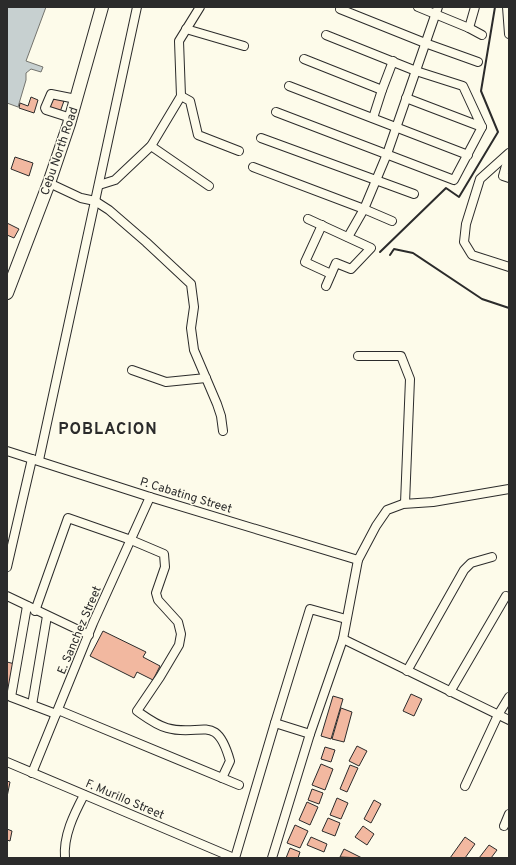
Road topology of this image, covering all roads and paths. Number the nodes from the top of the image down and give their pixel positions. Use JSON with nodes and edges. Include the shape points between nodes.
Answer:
{"nodes":[{"id":1,"x":102,"y":7,"type":"edge"},
{"id":2,"x":137,"y":7,"type":"edge"},
{"id":3,"x":200,"y":7,"type":"edge"},
{"id":4,"x":418,"y":7,"type":"edge"},
{"id":5,"x":475,"y":7,"type":"edge"},
{"id":6,"x":507,"y":7,"type":"edge"},
{"id":7,"x":340,"y":9,"type":"dead end"},
{"id":8,"x":438,"y":10,"type":"edge"},
{"id":9,"x":468,"y":28,"type":"junction"},
{"id":10,"x":186,"y":30,"type":"junction"},
{"id":11,"x":509,"y":34,"type":"edge"},
{"id":12,"x":326,"y":35,"type":"dead end"},
{"id":13,"x":482,"y":35,"type":"dead end"},
{"id":14,"x":425,"y":43,"type":"junction"},
{"id":15,"x":244,"y":46,"type":"dead end"},
{"id":16,"x":304,"y":59,"type":"dead end"},
{"id":17,"x":393,"y":61,"type":"junction"},
{"id":18,"x":478,"y":62,"type":"dead end"},
{"id":19,"x":416,"y":71,"type":"junction"},
{"id":20,"x":289,"y":86,"type":"dead end"},
{"id":21,"x":382,"y":90,"type":"junction"},
{"id":22,"x":181,"y":96,"type":"junction"},
{"id":23,"x":406,"y":98,"type":"junction"},
{"id":24,"x":76,"y":99,"type":"junction"},
{"id":25,"x":276,"y":112,"type":"dead end"},
{"id":26,"x":71,"y":118,"type":"junction"},
{"id":27,"x":373,"y":118,"type":"junction"},
{"id":28,"x":396,"y":127,"type":"junction"},
{"id":29,"x":482,"y":127,"type":"junction"},
{"id":30,"x":261,"y":138,"type":"dead end"},
{"id":31,"x":151,"y":146,"type":"junction"},
{"id":32,"x":239,"y":152,"type":"dead end"},
{"id":33,"x":387,"y":154,"type":"junction"},
{"id":34,"x":509,"y":154,"type":"edge"},
{"id":35,"x":468,"y":155,"type":"junction"},
{"id":36,"x":253,"y":167,"type":"dead end"},
{"id":37,"x":509,"y":178,"type":"edge"},
{"id":38,"x":374,"y":180,"type":"junction"},
{"id":39,"x":49,"y":182,"type":"junction"},
{"id":40,"x":99,"y":185,"type":"junction"},
{"id":41,"x":209,"y":186,"type":"dead end"},
{"id":42,"x":414,"y":194,"type":"dead end"},
{"id":43,"x":95,"y":201,"type":"junction"},
{"id":44,"x":364,"y":209,"type":"junction"},
{"id":45,"x":308,"y":219,"type":"dead end"},
{"id":46,"x":392,"y":221,"type":"dead end"},
{"id":47,"x":322,"y":225,"type":"junction"},
{"id":48,"x":348,"y":237,"type":"junction"},
{"id":49,"x":509,"y":267,"type":"edge"},
{"id":50,"x":331,"y":274,"type":"junction"},
{"id":51,"x":8,"y":286,"type":"edge"},
{"id":52,"x":326,"y":286,"type":"dead end"},
{"id":53,"x":358,"y":356,"type":"dead end"},
{"id":54,"x":132,"y":370,"type":"dead end"},
{"id":55,"x":206,"y":378,"type":"junction"},
{"id":56,"x":223,"y":431,"type":"dead end"},
{"id":57,"x":7,"y":451,"type":"edge"},
{"id":58,"x":35,"y":459,"type":"junction"},
{"id":59,"x":509,"y":488,"type":"edge"},
{"id":60,"x":150,"y":497,"type":"junction"},
{"id":61,"x":405,"y":503,"type":"junction"},
{"id":62,"x":131,"y":540,"type":"junction"},
{"id":63,"x":492,"y":557,"type":"dead end"},
{"id":64,"x":358,"y":560,"type":"junction"},
{"id":65,"x":7,"y":567,"type":"edge"},
{"id":66,"x":7,"y":596,"type":"edge"},
{"id":67,"x":506,"y":596,"type":"dead end"},
{"id":68,"x":27,"y":606,"type":"junction"},
{"id":69,"x":36,"y":610,"type":"junction"},
{"id":70,"x":47,"y":616,"type":"junction"},
{"id":71,"x":346,"y":619,"type":"junction"},
{"id":72,"x":89,"y":635,"type":"junction"},
{"id":73,"x":343,"y":639,"type":"junction"},
{"id":74,"x":407,"y":671,"type":"junction"},
{"id":75,"x":450,"y":692,"type":"junction"},
{"id":76,"x":509,"y":697,"type":"edge"},
{"id":77,"x":32,"y":705,"type":"junction"},
{"id":78,"x":57,"y":712,"type":"junction"},
{"id":79,"x":498,"y":715,"type":"junction"},
{"id":80,"x":509,"y":720,"type":"edge"},
{"id":81,"x":274,"y":723,"type":"junction"},
{"id":82,"x":310,"y":734,"type":"junction"},
{"id":83,"x":7,"y":762,"type":"edge"},
{"id":84,"x":32,"y":773,"type":"junction"},
{"id":85,"x":222,"y":778,"type":"junction"},
{"id":86,"x":239,"y":785,"type":"dead end"},
{"id":87,"x":465,"y":786,"type":"dead end"},
{"id":88,"x":84,"y":795,"type":"junction"},
{"id":89,"x":509,"y":814,"type":"edge"},
{"id":90,"x":504,"y":826,"type":"dead end"},
{"id":91,"x":65,"y":858,"type":"edge"},
{"id":92,"x":235,"y":858,"type":"edge"},
{"id":93,"x":272,"y":858,"type":"edge"}],
"edges":[{"from":1,"to":24,"type":"highway","name":"Cebu North Road"},
{"from":2,"to":40,"type":"street"},
{"from":3,"to":10,"type":"street"},
{"from":4,"to":8,"type":"street"},
{"from":5,"to":9,"type":"street"},
{"from":6,"to":11,"type":"street"},
{"from":7,"to":14,"type":"street"},
{"from":8,"to":9,"type":"street"},
{"from":8,"to":14,"type":"street"},
{"from":9,"to":13,"type":"street"},
{"from":10,"to":15,"type":"street"},
{"from":10,"to":22,"type":"street","via":[[178,42]]},
{"from":12,"to":17,"type":"street"},
{"from":14,"to":18,"type":"street"},
{"from":14,"to":19,"type":"street"},
{"from":16,"to":21,"type":"street"},
{"from":17,"to":19,"type":"street"},
{"from":17,"to":21,"type":"street"},
{"from":19,"to":23,"type":"street"},
{"from":19,"to":29,"type":"street","via":[[462,86]]},
{"from":20,"to":27,"type":"street"},
{"from":21,"to":27,"type":"street"},
{"from":22,"to":31,"type":"street"},
{"from":22,"to":32,"type":"street","via":[[190,101],[198,135]]},
{"from":23,"to":28,"type":"street"},
{"from":23,"to":29,"type":"street"},
{"from":24,"to":26,"type":"highway","name":"Cebu North Road"},
{"from":24,"to":26,"type":"street","via":[[51,94],[45,108]]},
{"from":25,"to":33,"type":"street"},
{"from":26,"to":39,"type":"highway","name":"Cebu North Road"},
{"from":27,"to":28,"type":"street"},
{"from":28,"to":33,"type":"street"},
{"from":28,"to":35,"type":"street"},
{"from":29,"to":35,"type":"street"},
{"from":30,"to":38,"type":"street"},
{"from":31,"to":40,"type":"street","via":[[115,180]]},
{"from":31,"to":41,"type":"street"},
{"from":33,"to":35,"type":"street","via":[[454,180]]},
{"from":33,"to":38,"type":"street"},
{"from":34,"to":37,"type":"street","via":[[503,176]]},
{"from":34,"to":49,"type":"street","via":[[480,179],[466,224],[464,242],[472,255]]},
{"from":36,"to":44,"type":"street"},
{"from":38,"to":42,"type":"street"},
{"from":38,"to":44,"type":"street"},
{"from":39,"to":43,"type":"street","via":[[81,198]]},
{"from":39,"to":51,"type":"highway","name":"Cebu North Road"},
{"from":40,"to":43,"type":"street"},
{"from":43,"to":55,"type":"street","via":[[109,210],[191,284],[194,350]]},
{"from":43,"to":58,"type":"street"},
{"from":44,"to":46,"type":"street"},
{"from":44,"to":48,"type":"street"},
{"from":45,"to":47,"type":"street"},
{"from":47,"to":48,"type":"street"},
{"from":47,"to":50,"type":"street","via":[[305,262]]},
{"from":48,"to":50,"type":"street","via":[[371,248],[351,269],[336,263]]},
{"from":50,"to":52,"type":"street"},
{"from":53,"to":61,"type":"street","via":[[401,356],[410,378]]},
{"from":54,"to":55,"type":"street","via":[[166,382]]},
{"from":55,"to":56,"type":"street","via":[[219,410]]},
{"from":57,"to":58,"type":"street","name":"P. Cabating Street"},
{"from":58,"to":60,"type":"street","name":"P. Cabating Street"},
{"from":58,"to":65,"type":"street"},
{"from":59,"to":61,"type":"street","via":[[432,502]]},
{"from":60,"to":62,"type":"street","name":"E. Sanchez Street"},
{"from":60,"to":64,"type":"street","name":"P. Cabating Street"},
{"from":61,"to":64,"type":"street","via":[[387,510]]},
{"from":62,"to":69,"type":"street","via":[[68,518]]},
{"from":62,"to":72,"type":"street","name":"E. Sanchez Street"},
{"from":62,"to":85,"type":"street","via":[[164,554],[165,567],[156,593],[158,600],[178,622],[181,634],[179,645],[137,711],[167,728],[207,729],[217,733],[226,746],[230,760]]},
{"from":63,"to":74,"type":"street","via":[[471,564],[464,570]]},
{"from":64,"to":71,"type":"street"},
{"from":66,"to":68,"type":"street"},
{"from":67,"to":75,"type":"street"},
{"from":68,"to":69,"type":"street"},
{"from":68,"to":77,"type":"street","via":[[11,697]]},
{"from":69,"to":70,"type":"street"},
{"from":70,"to":72,"type":"street"},
{"from":70,"to":77,"type":"street"},
{"from":71,"to":73,"type":"street"},
{"from":71,"to":81,"type":"street","via":[[310,609]]},
{"from":72,"to":78,"type":"street","name":"E. Sanchez Street"},
{"from":73,"to":74,"type":"street"},
{"from":73,"to":82,"type":"street"},
{"from":74,"to":75,"type":"street"},
{"from":75,"to":79,"type":"street"},
{"from":76,"to":79,"type":"street"},
{"from":77,"to":78,"type":"street"},
{"from":78,"to":84,"type":"street","name":"E. Sanchez Street"},
{"from":78,"to":85,"type":"street"},
{"from":79,"to":80,"type":"street"},
{"from":79,"to":87,"type":"street"},
{"from":81,"to":82,"type":"street"},
{"from":81,"to":92,"type":"street"},
{"from":82,"to":93,"type":"street"},
{"from":83,"to":84,"type":"street","name":"F. Murillo Street"},
{"from":84,"to":88,"type":"street","name":"F. Murillo Street"},
{"from":85,"to":86,"type":"street"},
{"from":88,"to":91,"type":"street","via":[[72,818]]},
{"from":88,"to":92,"type":"street","name":"F. Murillo Street"},
{"from":89,"to":90,"type":"street"}]}
